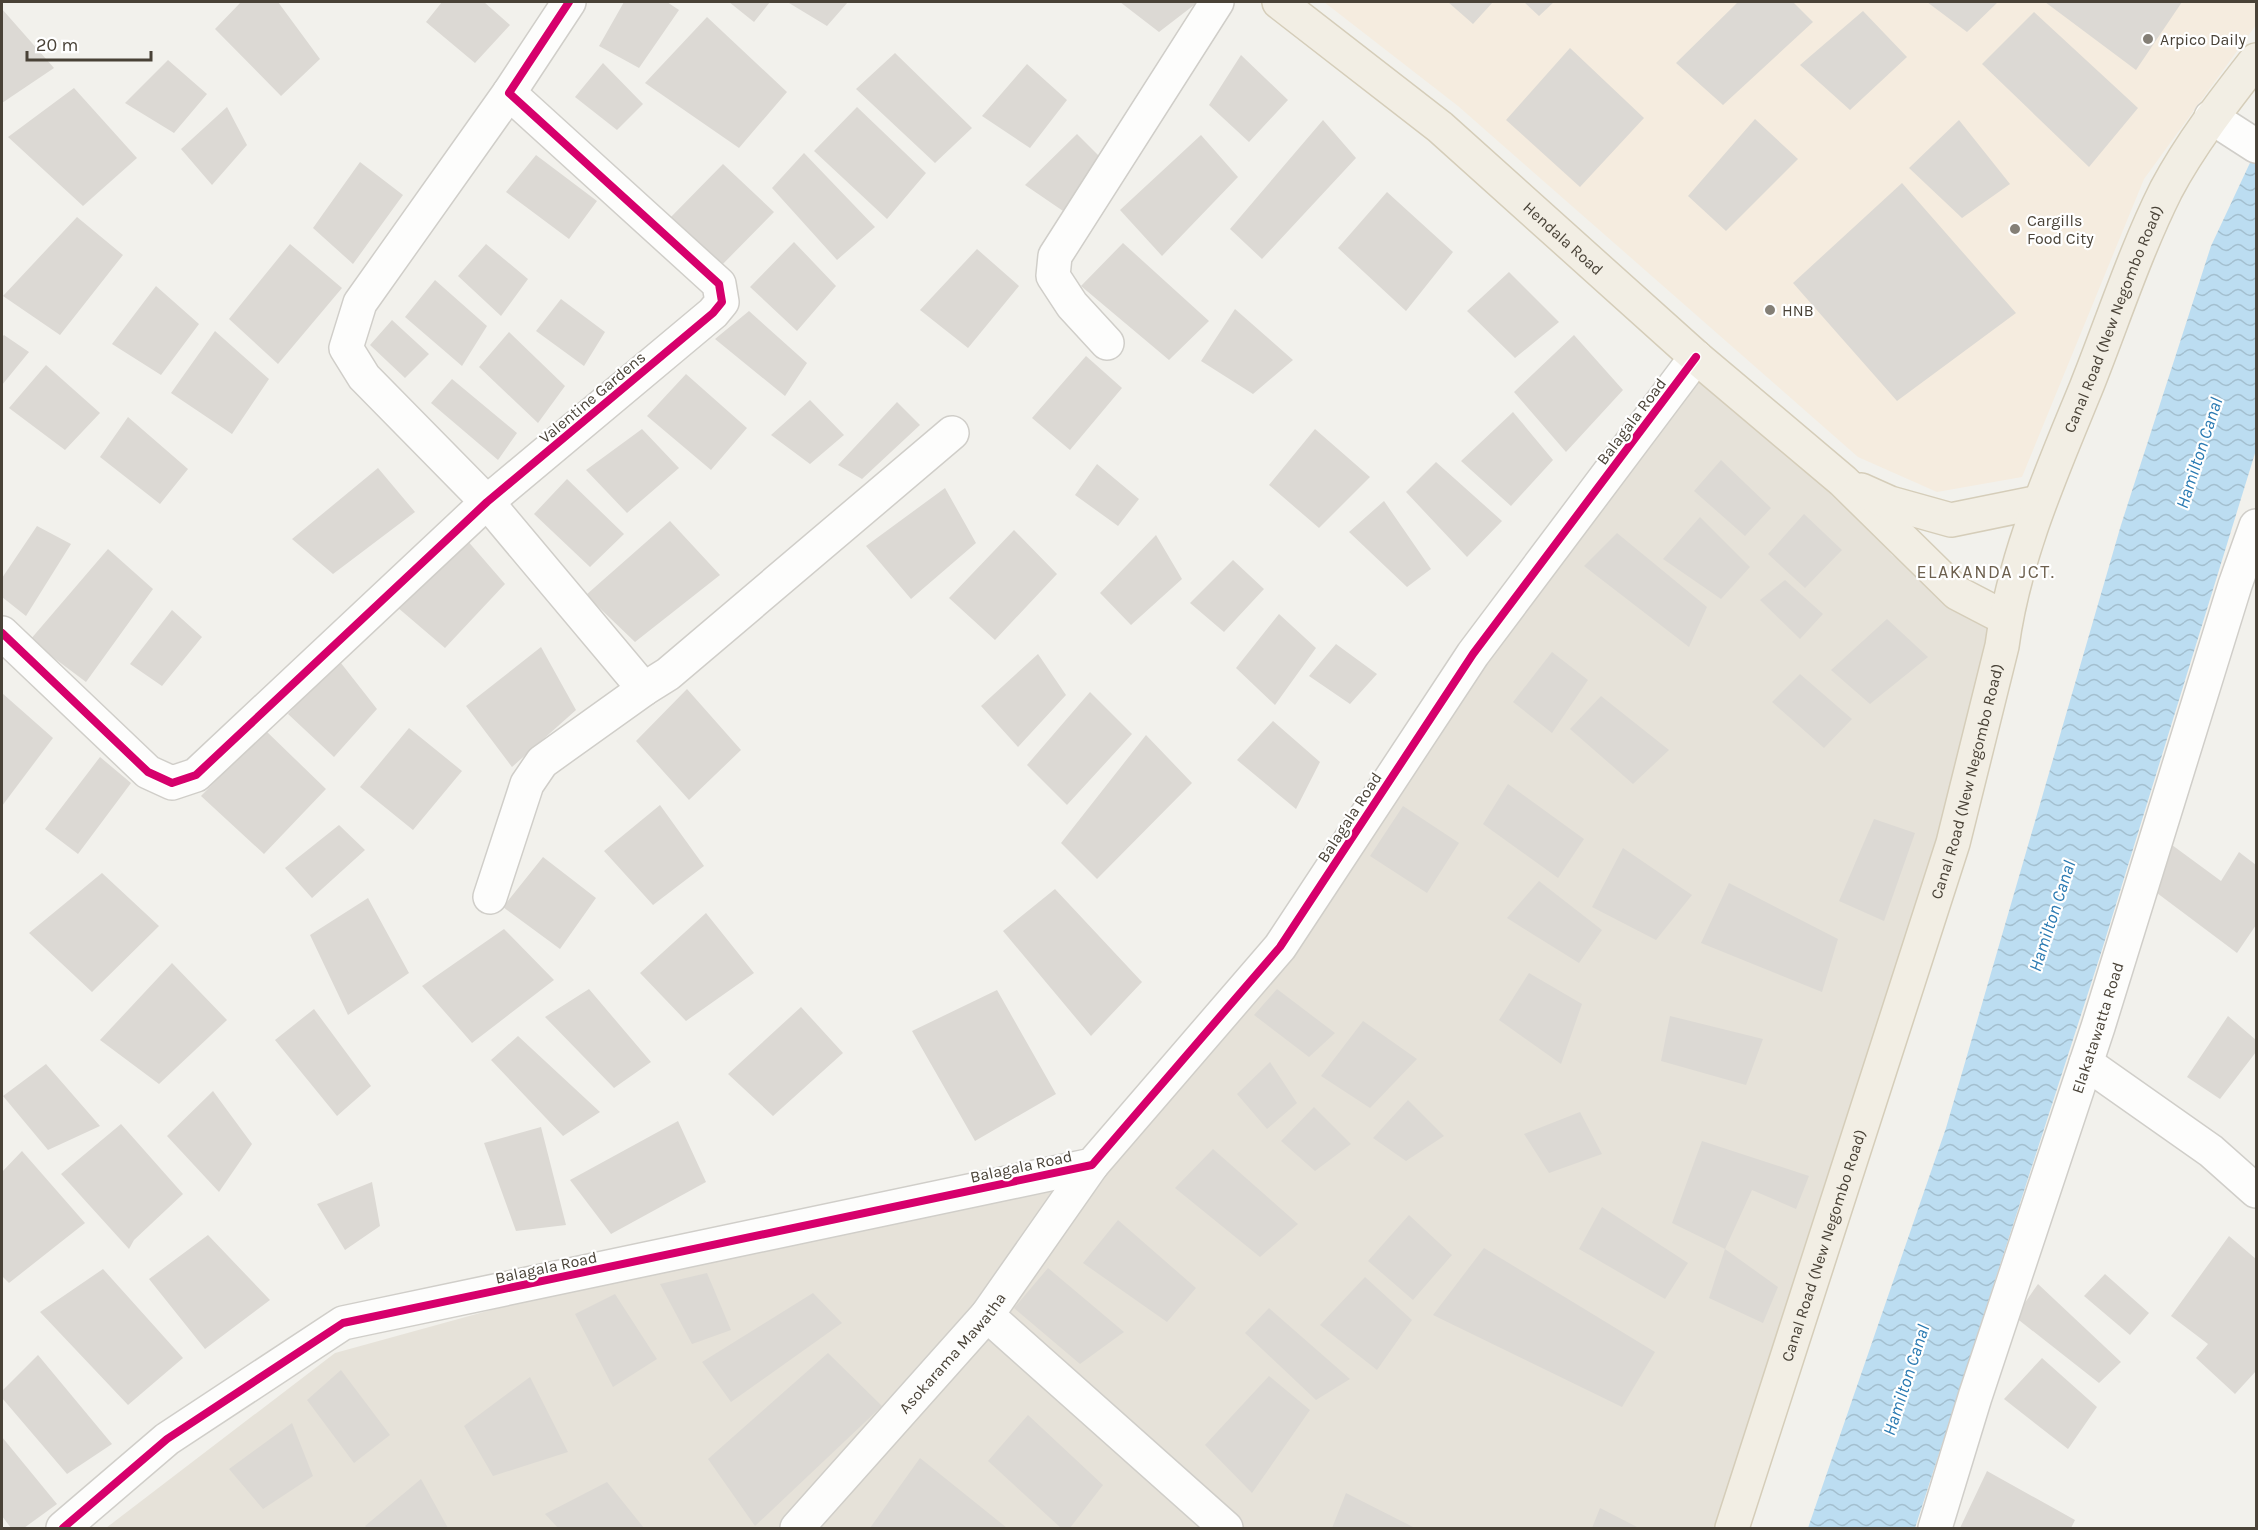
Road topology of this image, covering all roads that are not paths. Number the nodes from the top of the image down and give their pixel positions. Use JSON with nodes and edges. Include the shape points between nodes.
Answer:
{"nodes":[{"id":1,"x":569,"y":2,"type":"edge"},
{"id":2,"x":1217,"y":2,"type":"edge"},
{"id":3,"x":1279,"y":2,"type":"edge"},
{"id":4,"x":2256,"y":60,"type":"edge"},
{"id":5,"x":509,"y":93,"type":"junction"},
{"id":6,"x":2211,"y":117,"type":"junction"},
{"id":7,"x":2253,"y":144,"type":"edge"},
{"id":8,"x":1107,"y":343,"type":"dead end"},
{"id":9,"x":1696,"y":357,"type":"junction"},
{"id":10,"x":952,"y":433,"type":"dead end"},
{"id":11,"x":1843,"y":481,"type":"junction"},
{"id":12,"x":487,"y":502,"type":"junction"},
{"id":13,"x":2039,"y":502,"type":"junction"},
{"id":14,"x":2256,"y":526,"type":"edge"},
{"id":15,"x":2006,"y":618,"type":"junction"},
{"id":16,"x":2,"y":633,"type":"edge"},
{"id":17,"x":644,"y":689,"type":"junction"},
{"id":18,"x":490,"y":897,"type":"dead end"},
{"id":19,"x":2086,"y":1063,"type":"junction"},
{"id":20,"x":1092,"y":1165,"type":"junction"},
{"id":21,"x":2256,"y":1191,"type":"edge"},
{"id":22,"x":987,"y":1315,"type":"junction"},
{"id":23,"x":63,"y":1528,"type":"edge"},
{"id":24,"x":797,"y":1528,"type":"edge"},
{"id":25,"x":1226,"y":1528,"type":"edge"},
{"id":26,"x":1732,"y":1528,"type":"edge"},
{"id":27,"x":1935,"y":1528,"type":"edge"}],
"edges":[{"from":1,"to":5,"type":"street"},
{"from":2,"to":8,"type":"street","via":[[1055,256],[1053,276],[1072,305]]},
{"from":3,"to":9,"type":"main road","name":"Hendala Road","via":[[1440,127]]},
{"from":4,"to":6,"type":"main road","name":"Canal Road (New Negombo Road)"},
{"from":5,"to":12,"type":"street","via":[[360,303],[346,348],[364,377]]},
{"from":5,"to":12,"type":"street","name":"Valentine Gardens","via":[[719,284],[722,302]]},
{"from":6,"to":7,"type":"street"},
{"from":6,"to":13,"type":"main road","name":"Canal Road (New Negombo Road)","via":[[2166,190]]},
{"from":9,"to":11,"type":"main road","name":"Hendala Road"},
{"from":9,"to":20,"type":"street","name":"Balagala Road","via":[[1473,654],[1280,946]]},
{"from":10,"to":17,"type":"street","via":[[668,674]]},
{"from":11,"to":13,"type":"main road","name":"Hendala Road","via":[[1890,503],[1951,520]]},
{"from":11,"to":15,"type":"main road","name":"Hendala Road","via":[[1957,593]]},
{"from":12,"to":16,"type":"street","name":"Valentine Gardens","via":[[196,775],[172,783],[148,772]]},
{"from":12,"to":17,"type":"street"},
{"from":13,"to":15,"type":"main road","name":"Canal Road (New Negombo Road)"},
{"from":14,"to":19,"type":"street","name":"Elakatawatta Road"},
{"from":15,"to":26,"type":"main road","name":"Canal Road (New Negombo Road)","via":[[1953,843]]},
{"from":17,"to":18,"type":"street","via":[[542,762],[527,784]]},
{"from":19,"to":21,"type":"street","via":[[2211,1151]]},
{"from":19,"to":27,"type":"street","name":"Elakatawatta Road"},
{"from":20,"to":22,"type":"street","name":"Asokarama Mawatha"},
{"from":20,"to":23,"type":"street","name":"Balagala Road","via":[[343,1323],[166,1438]]},
{"from":22,"to":24,"type":"street","name":"Asokarama Mawatha"},
{"from":22,"to":25,"type":"street"}]}
